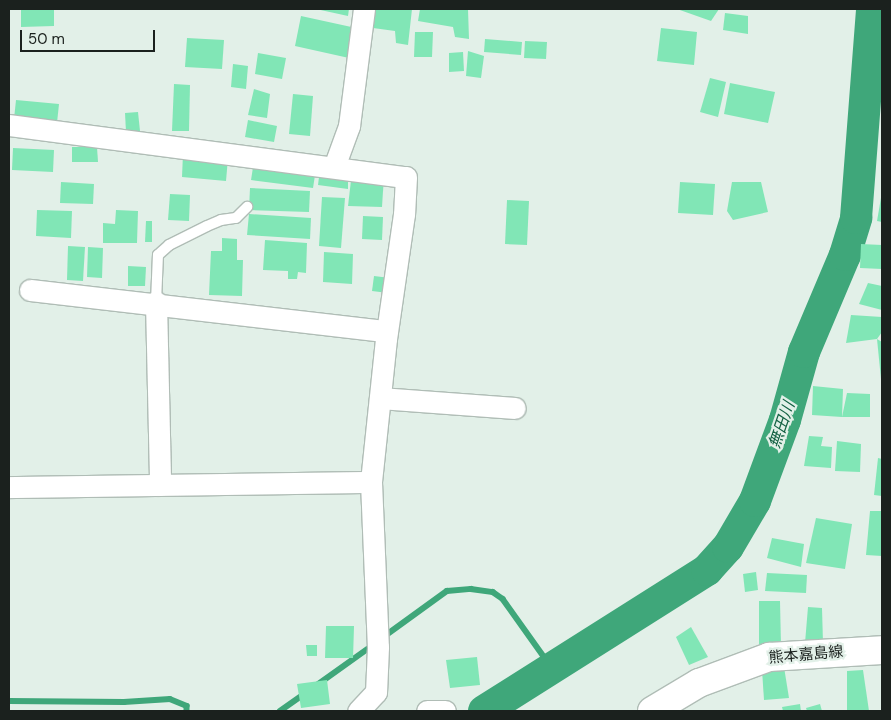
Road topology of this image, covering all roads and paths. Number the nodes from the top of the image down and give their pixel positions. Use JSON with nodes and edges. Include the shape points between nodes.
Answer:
{"nodes":[{"id":1,"x":364,"y":9,"type":"edge"},
{"id":2,"x":9,"y":125,"type":"edge"},
{"id":3,"x":334,"y":167,"type":"junction"},
{"id":4,"x":247,"y":207,"type":"dead end"},
{"id":5,"x":30,"y":290,"type":"dead end"},
{"id":6,"x":156,"y":302,"type":"junction"},
{"id":7,"x":387,"y":331,"type":"junction"},
{"id":8,"x":380,"y":398,"type":"junction"},
{"id":9,"x":515,"y":408,"type":"dead end"},
{"id":10,"x":371,"y":482,"type":"junction"},
{"id":11,"x":160,"y":485,"type":"junction"},
{"id":12,"x":9,"y":487,"type":"edge"},
{"id":13,"x":882,"y":650,"type":"edge"},
{"id":14,"x":358,"y":711,"type":"edge"},
{"id":15,"x":427,"y":711,"type":"edge"},
{"id":16,"x":445,"y":711,"type":"edge"},
{"id":17,"x":652,"y":711,"type":"edge"}],
"edges":[{"from":1,"to":3,"type":"street","via":[[349,126]]},
{"from":2,"to":3,"type":"street"},
{"from":3,"to":7,"type":"street","via":[[406,177],[404,214]]},
{"from":4,"to":6,"type":"lane","via":[[236,218],[207,226],[169,245],[158,255]]},
{"from":5,"to":6,"type":"street"},
{"from":6,"to":7,"type":"street"},
{"from":6,"to":11,"type":"street"},
{"from":7,"to":8,"type":"street"},
{"from":8,"to":9,"type":"street"},
{"from":8,"to":10,"type":"street"},
{"from":10,"to":11,"type":"street"},
{"from":10,"to":14,"type":"street","via":[[376,692]]},
{"from":11,"to":12,"type":"street"},
{"from":13,"to":17,"type":"main road","name":"熊本嘉島線","via":[[769,657],[699,683]]},
{"from":15,"to":16,"type":"street"}]}
